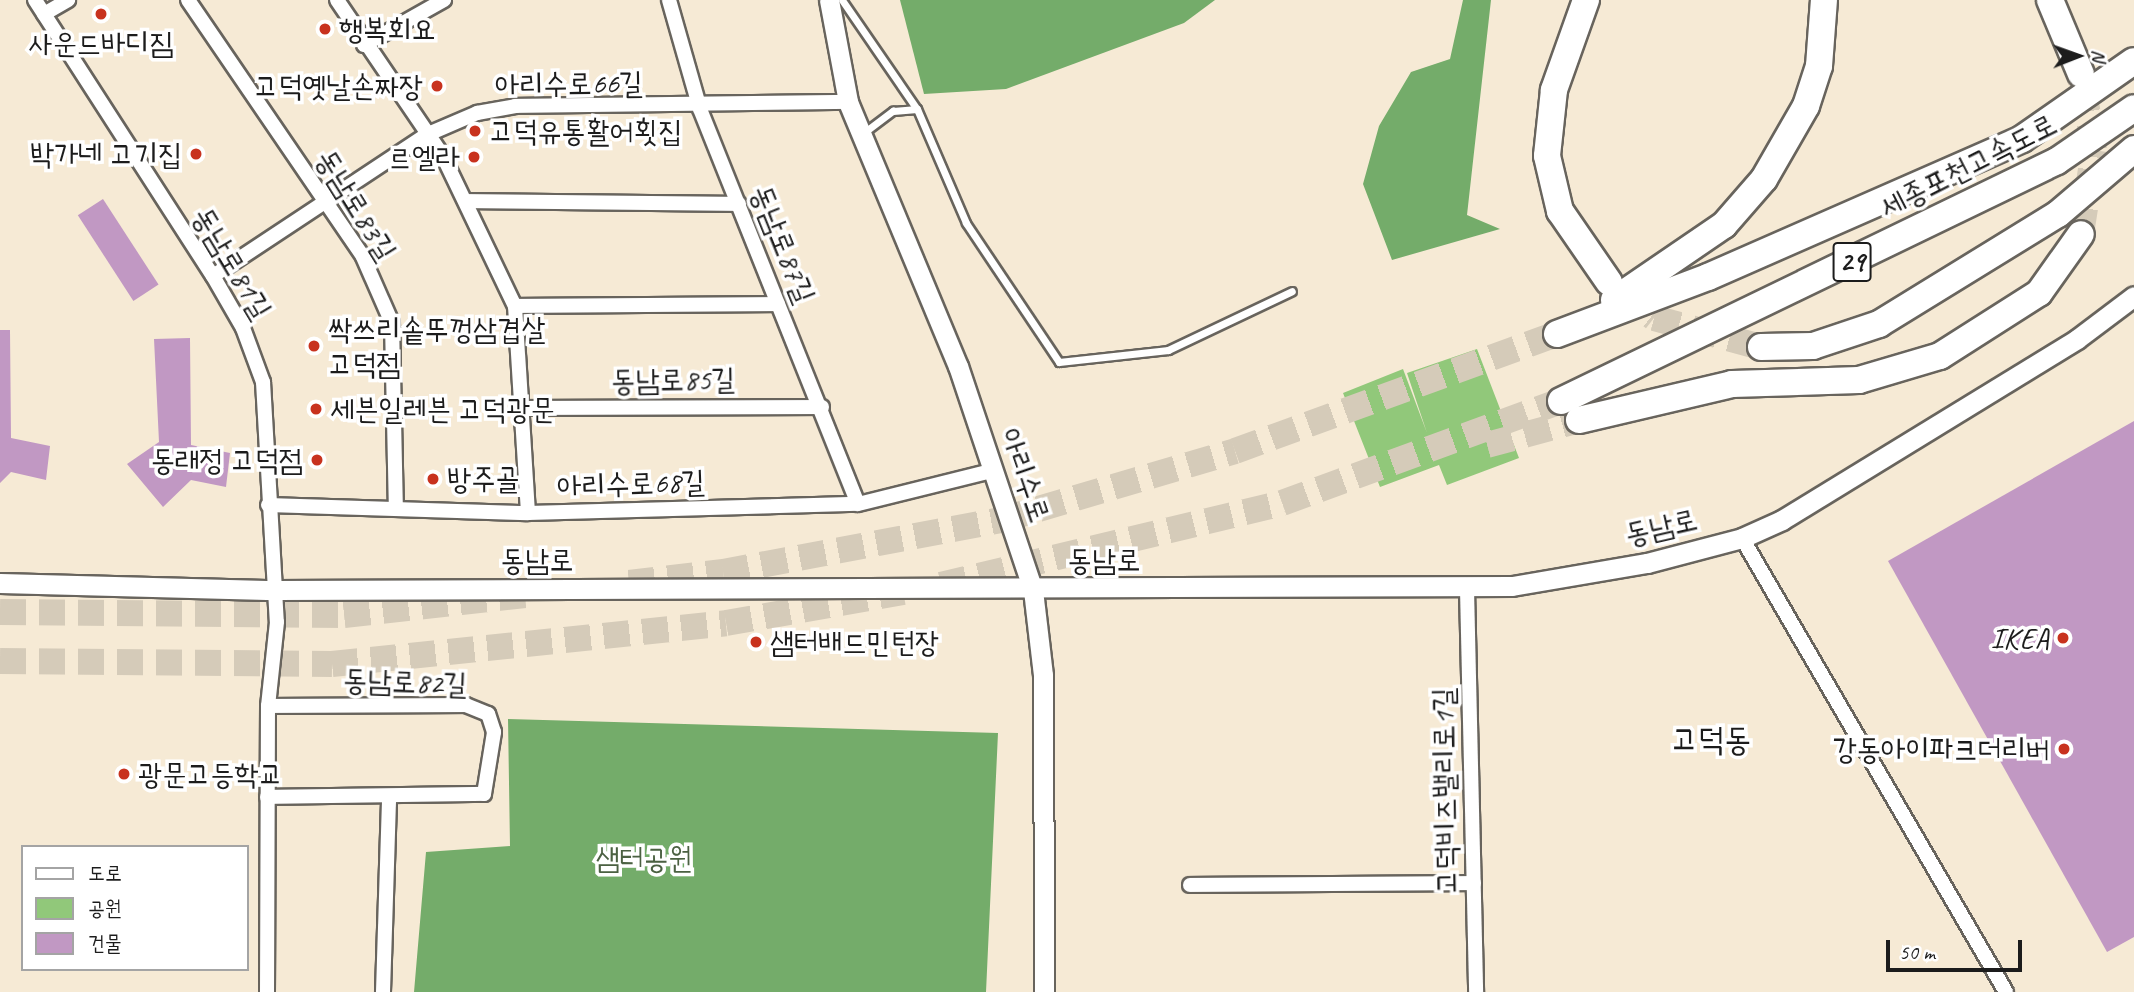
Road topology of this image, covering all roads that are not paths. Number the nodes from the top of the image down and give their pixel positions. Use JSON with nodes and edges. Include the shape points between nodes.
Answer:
{"nodes":[{"id":1,"x":35,"y":0,"type":"edge"},
{"id":2,"x":68,"y":0,"type":"edge"},
{"id":3,"x":188,"y":0,"type":"edge"},
{"id":4,"x":337,"y":0,"type":"edge"},
{"id":5,"x":444,"y":0,"type":"edge"},
{"id":6,"x":669,"y":0,"type":"edge"},
{"id":7,"x":829,"y":0,"type":"edge"},
{"id":8,"x":842,"y":0,"type":"edge"},
{"id":9,"x":1586,"y":0,"type":"edge"},
{"id":10,"x":1824,"y":0,"type":"edge"},
{"id":11,"x":2050,"y":0,"type":"edge"},
{"id":12,"x":44,"y":14,"type":"junction"},
{"id":13,"x":364,"y":45,"type":"junction"},
{"id":14,"x":2134,"y":61,"type":"edge"},
{"id":15,"x":2081,"y":74,"type":"tunnel mouth"},
{"id":16,"x":848,"y":102,"type":"junction"},
{"id":17,"x":2134,"y":108,"type":"edge"},
{"id":18,"x":700,"y":109,"type":"junction"},
{"id":19,"x":917,"y":109,"type":"junction"},
{"id":20,"x":862,"y":134,"type":"junction"},
{"id":21,"x":426,"y":135,"type":"junction"},
{"id":22,"x":2134,"y":149,"type":"edge"},
{"id":23,"x":467,"y":201,"type":"junction"},
{"id":24,"x":739,"y":204,"type":"junction"},
{"id":25,"x":327,"y":205,"type":"junction"},
{"id":26,"x":2081,"y":234,"type":"tunnel mouth"},
{"id":27,"x":212,"y":276,"type":"junction"},
{"id":28,"x":1609,"y":282,"type":"tunnel mouth"},
{"id":29,"x":1292,"y":291,"type":"dead end"},
{"id":30,"x":2134,"y":296,"type":"edge"},
{"id":31,"x":778,"y":304,"type":"junction"},
{"id":32,"x":515,"y":306,"type":"junction"},
{"id":33,"x":1761,"y":347,"type":"tunnel mouth"},
{"id":34,"x":1561,"y":401,"type":"tunnel mouth"},
{"id":35,"x":822,"y":407,"type":"junction"},
{"id":36,"x":524,"y":408,"type":"junction"},
{"id":37,"x":1579,"y":421,"type":"tunnel mouth"},
{"id":38,"x":990,"y":471,"type":"junction"},
{"id":39,"x":858,"y":504,"type":"junction"},
{"id":40,"x":268,"y":505,"type":"junction"},
{"id":41,"x":396,"y":509,"type":"junction"},
{"id":42,"x":528,"y":513,"type":"junction"},
{"id":43,"x":1742,"y":538,"type":"junction"},
{"id":44,"x":0,"y":583,"type":"edge"},
{"id":45,"x":1467,"y":589,"type":"junction"},
{"id":46,"x":276,"y":590,"type":"junction"},
{"id":47,"x":1034,"y":590,"type":"junction"},
{"id":48,"x":268,"y":706,"type":"junction"},
{"id":49,"x":390,"y":796,"type":"junction"},
{"id":50,"x":267,"y":797,"type":"junction"},
{"id":51,"x":1474,"y":883,"type":"junction"},
{"id":52,"x":1189,"y":885,"type":"dead end"},
{"id":53,"x":267,"y":992,"type":"edge"},
{"id":54,"x":383,"y":992,"type":"edge"},
{"id":55,"x":1044,"y":992,"type":"edge"},
{"id":56,"x":1476,"y":992,"type":"edge"},
{"id":57,"x":2006,"y":992,"type":"edge"}],
"edges":[{"from":1,"to":12,"type":"street","name":"동남로81길"},
{"from":2,"to":12,"type":"street"},
{"from":3,"to":25,"type":"street","name":"동남로83길"},
{"from":4,"to":13,"type":"street"},
{"from":5,"to":13,"type":"street"},
{"from":6,"to":18,"type":"street","name":"동남로87길"},
{"from":7,"to":16,"type":"main road","name":"아리수로"},
{"from":8,"to":19,"type":"lane"},
{"from":9,"to":28,"type":"highway","via":[[1554,90],[1547,156],[1560,211]]},
{"from":10,"to":14,"type":"highway","name":"세종포천고속도로","number":"29","via":[[1819,66],[1806,106],[1764,179],[1692,249],[1557,334],[1708,277],[2022,139]]},
{"from":11,"to":15,"type":"highway"},
{"from":12,"to":27,"type":"street","name":"동남로81길"},
{"from":13,"to":21,"type":"street"},
{"from":16,"to":18,"type":"street","name":"아리수로66길"},
{"from":16,"to":20,"type":"main road","name":"아리수로"},
{"from":17,"to":34,"type":"highway","name":"세종포천고속도로","number":"29","via":[[2046,167]]},
{"from":18,"to":21,"type":"street","name":"아리수로66길","via":[[515,106],[477,113]]},
{"from":18,"to":24,"type":"street","name":"동남로87길"},
{"from":19,"to":20,"type":"lane","via":[[893,111]]},
{"from":19,"to":29,"type":"lane","via":[[966,223],[1059,362],[1168,350]]},
{"from":20,"to":38,"type":"main road","name":"아리수로","via":[[958,366]]},
{"from":21,"to":23,"type":"street"},
{"from":21,"to":25,"type":"street","name":"아리수로66길"},
{"from":22,"to":33,"type":"highway","via":[[2058,214],[1879,324],[1813,346]]},
{"from":23,"to":24,"type":"street"},
{"from":23,"to":32,"type":"street"},
{"from":24,"to":31,"type":"street","name":"동남로87길"},
{"from":25,"to":27,"type":"street","name":"아리수로66길"},
{"from":25,"to":41,"type":"street","name":"동남로83길","via":[[363,257],[391,324]]},
{"from":26,"to":37,"type":"highway","via":[[2039,293],[1940,356],[1858,380],[1732,384]]},
{"from":27,"to":40,"type":"street","name":"동남로81길","via":[[243,328],[263,382]]},
{"from":30,"to":43,"type":"main road","name":"동남로","via":[[1940,425]]},
{"from":31,"to":32,"type":"street"},
{"from":31,"to":35,"type":"street","name":"동남로87길"},
{"from":32,"to":36,"type":"street"},
{"from":35,"to":36,"type":"street","name":"동남로85길"},
{"from":35,"to":39,"type":"street","name":"동남로87길"},
{"from":36,"to":42,"type":"street"},
{"from":38,"to":39,"type":"street","name":"아리수로68길"},
{"from":38,"to":47,"type":"main road","name":"아리수로"},
{"from":39,"to":42,"type":"street","name":"아리수로68길"},
{"from":40,"to":41,"type":"street","name":"아리수로68길"},
{"from":40,"to":46,"type":"street","name":"동남로81길"},
{"from":41,"to":42,"type":"street","name":"아리수로68길"},
{"from":43,"to":45,"type":"main road","name":"동남로","via":[[1647,563]]},
{"from":43,"to":57,"type":"street"},
{"from":44,"to":46,"type":"main road","name":"동남로"},
{"from":45,"to":47,"type":"main road","name":"동남로"},
{"from":45,"to":51,"type":"street","name":"고덕비즈밸리로1길"},
{"from":46,"to":47,"type":"main road","name":"동남로"},
{"from":46,"to":48,"type":"street"},
{"from":47,"to":55,"type":"main road","name":"아리수로","via":[[1044,688]]},
{"from":48,"to":49,"type":"street","name":"동남로82길","via":[[466,705],[488,714],[494,732],[484,794]]},
{"from":48,"to":50,"type":"street"},
{"from":49,"to":50,"type":"street","name":"동남로82길"},
{"from":49,"to":54,"type":"street"},
{"from":50,"to":53,"type":"street"},
{"from":51,"to":52,"type":"street"},
{"from":51,"to":56,"type":"street","name":"고덕비즈밸리로1길"}]}
